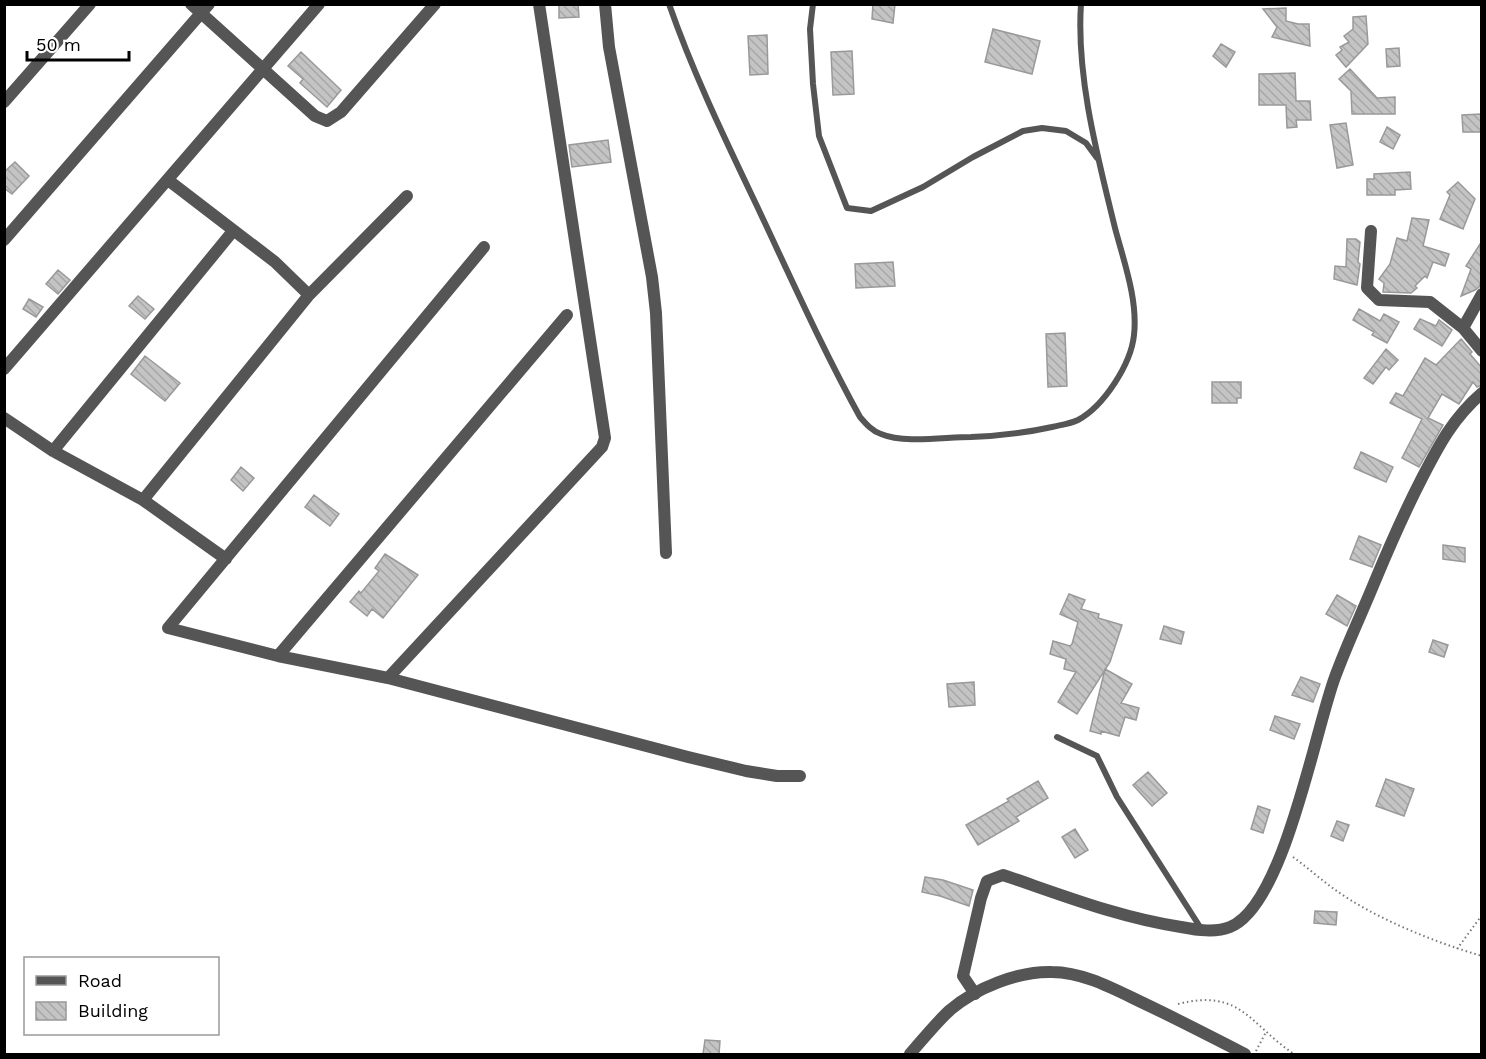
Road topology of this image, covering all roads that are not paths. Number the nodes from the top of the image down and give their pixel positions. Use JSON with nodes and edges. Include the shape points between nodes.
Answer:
{"nodes":[{"id":1,"x":90,"y":4,"type":"edge"},
{"id":2,"x":191,"y":4,"type":"edge"},
{"id":3,"x":319,"y":4,"type":"edge"},
{"id":4,"x":435,"y":4,"type":"edge"},
{"id":5,"x":539,"y":4,"type":"edge"},
{"id":6,"x":605,"y":4,"type":"edge"},
{"id":7,"x":669,"y":4,"type":"edge"},
{"id":8,"x":813,"y":4,"type":"edge"},
{"id":9,"x":1081,"y":4,"type":"edge"},
{"id":10,"x":205,"y":9,"type":"edge"},
{"id":11,"x":265,"y":69,"type":"junction"},
{"id":12,"x":4,"y":102,"type":"edge"},
{"id":13,"x":1100,"y":162,"type":"junction"},
{"id":14,"x":168,"y":180,"type":"junction"},
{"id":15,"x":407,"y":196,"type":"dead end"},
{"id":16,"x":233,"y":231,"type":"junction"},
{"id":17,"x":1371,"y":231,"type":"dead end"},
{"id":18,"x":4,"y":240,"type":"edge"},
{"id":19,"x":484,"y":247,"type":"dead end"},
{"id":20,"x":1482,"y":294,"type":"edge"},
{"id":21,"x":309,"y":295,"type":"junction"},
{"id":22,"x":567,"y":315,"type":"dead end"},
{"id":23,"x":1463,"y":328,"type":"junction"},
{"id":24,"x":1482,"y":351,"type":"edge"},
{"id":25,"x":4,"y":369,"type":"edge"},
{"id":26,"x":1482,"y":393,"type":"edge"},
{"id":27,"x":4,"y":418,"type":"edge"},
{"id":28,"x":53,"y":451,"type":"junction"},
{"id":29,"x":143,"y":500,"type":"junction"},
{"id":30,"x":666,"y":552,"type":"dead end"},
{"id":31,"x":226,"y":559,"type":"junction"},
{"id":32,"x":278,"y":656,"type":"junction"},
{"id":33,"x":388,"y":678,"type":"junction"},
{"id":34,"x":1057,"y":736,"type":"dead end"},
{"id":35,"x":800,"y":776,"type":"dead end"},
{"id":36,"x":1202,"y":931,"type":"junction"},
{"id":37,"x":975,"y":994,"type":"junction"},
{"id":38,"x":910,"y":1054,"type":"edge"},
{"id":39,"x":1245,"y":1054,"type":"edge"}],
"edges":[{"from":1,"to":12,"type":"street"},
{"from":2,"to":10,"type":"street"},
{"from":3,"to":11,"type":"street"},
{"from":4,"to":11,"type":"street","via":[[340,112],[327,121],[315,116]]},
{"from":5,"to":33,"type":"street","via":[[604,438],[602,447]]},
{"from":6,"to":30,"type":"street","via":[[609,47],[656,313]]},
{"from":7,"to":13,"type":"lane","via":[[704,92],[847,393],[860,417],[879,434],[915,438],[1024,433],[1076,421],[1100,404],[1120,372],[1134,336],[1131,291]]},
{"from":8,"to":13,"type":"lane","via":[[810,29],[819,136],[848,208],[871,212],[1023,131],[1066,131],[1086,143]]},
{"from":9,"to":13,"type":"lane","via":[[1086,89]]},
{"from":10,"to":11,"type":"street"},
{"from":10,"to":18,"type":"street"},
{"from":11,"to":14,"type":"street"},
{"from":14,"to":16,"type":"street"},
{"from":14,"to":25,"type":"street"},
{"from":15,"to":21,"type":"street"},
{"from":16,"to":21,"type":"street","via":[[275,262]]},
{"from":16,"to":28,"type":"street"},
{"from":17,"to":23,"type":"street","via":[[1367,288],[1373,296],[1379,300],[1430,302]]},
{"from":19,"to":31,"type":"street"},
{"from":20,"to":23,"type":"street"},
{"from":21,"to":29,"type":"street"},
{"from":22,"to":32,"type":"street"},
{"from":23,"to":24,"type":"street"},
{"from":26,"to":36,"type":"street","via":[[1450,426],[1400,520],[1335,678],[1284,850],[1263,893],[1231,927]]},
{"from":27,"to":28,"type":"street"},
{"from":28,"to":29,"type":"street"},
{"from":29,"to":31,"type":"street"},
{"from":31,"to":32,"type":"street","via":[[168,628]]},
{"from":32,"to":33,"type":"street"},
{"from":33,"to":35,"type":"street","via":[[746,771]]},
{"from":34,"to":36,"type":"lane","via":[[1097,756],[1117,796]]},
{"from":36,"to":37,"type":"street","via":[[1112,912],[1003,875],[987,881],[981,898],[963,976]]},
{"from":37,"to":38,"type":"street","via":[[951,1009]]},
{"from":37,"to":39,"type":"street","via":[[1020,976],[1053,972],[1073,975],[1104,984]]}]}
